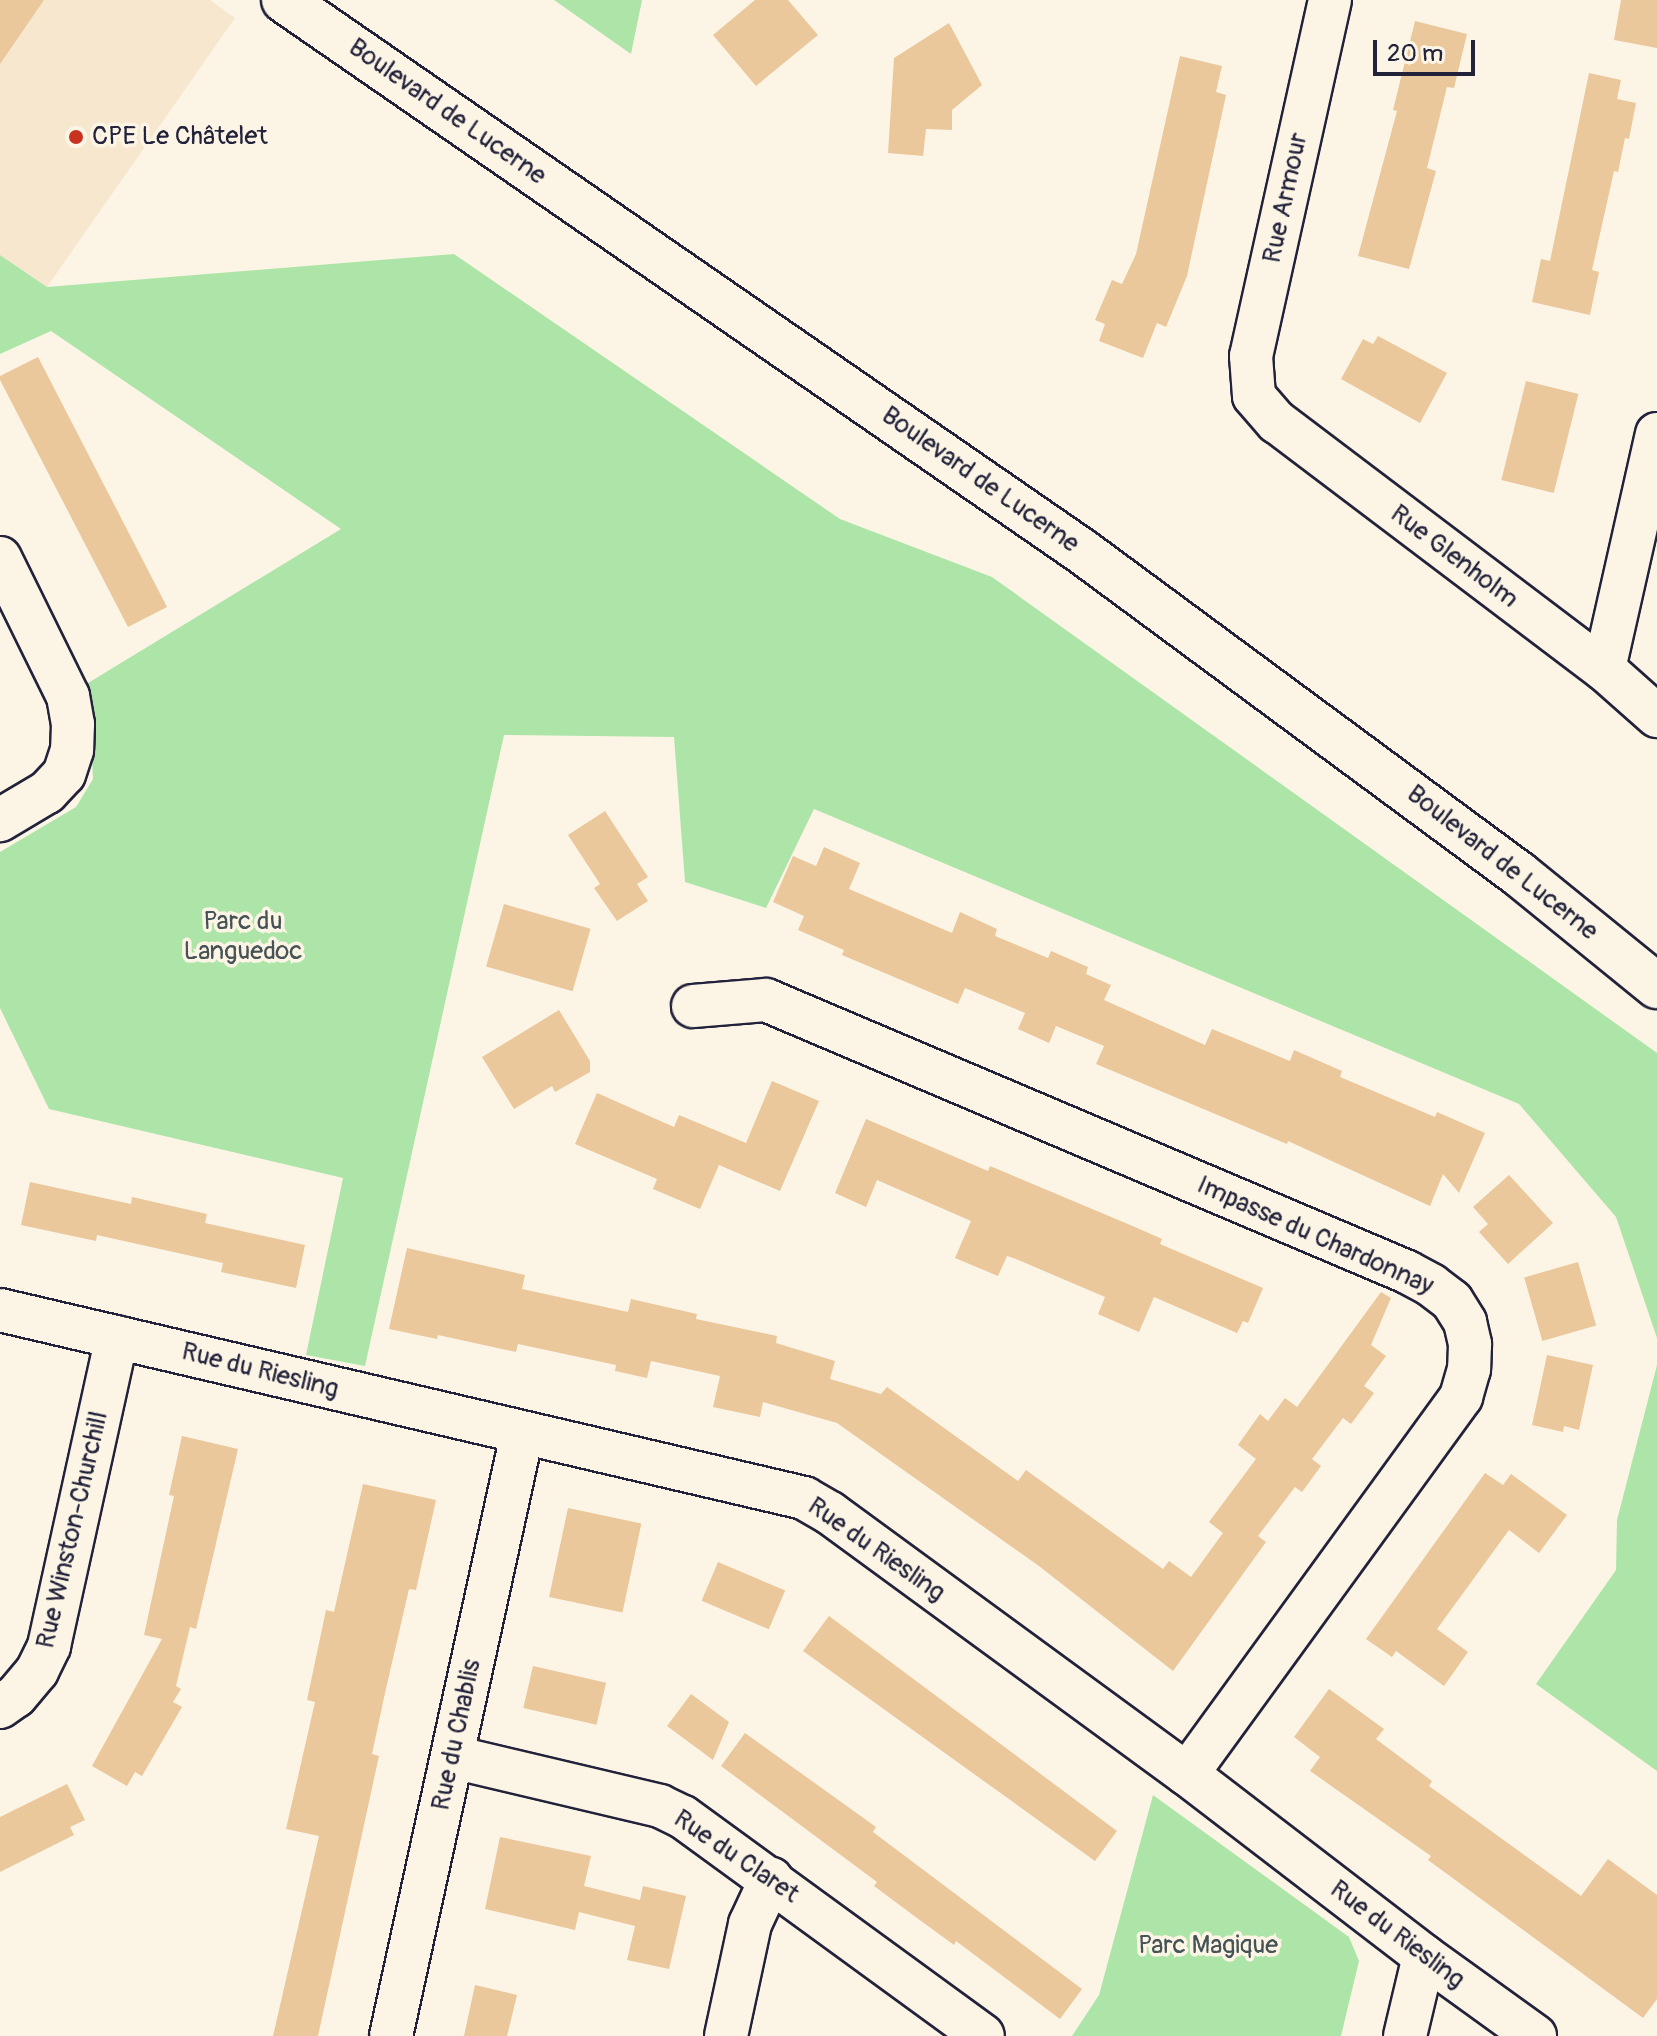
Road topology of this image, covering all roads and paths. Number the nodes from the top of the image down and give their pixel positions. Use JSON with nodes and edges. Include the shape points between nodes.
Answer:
{"nodes":[{"id":1,"x":284,"y":0,"type":"edge"},
{"id":2,"x":1330,"y":0,"type":"edge"},
{"id":3,"x":1254,"y":396,"type":"joint"},
{"id":4,"x":1657,"y":434,"type":"edge"},
{"id":5,"x":0,"y":558,"type":"edge"},
{"id":6,"x":1604,"y":669,"type":"junction"},
{"id":7,"x":1657,"y":716,"type":"edge"},
{"id":8,"x":0,"y":820,"type":"edge"},
{"id":9,"x":1657,"y":986,"type":"edge"},
{"id":10,"x":693,"y":1006,"type":"dead end"},
{"id":11,"x":0,"y":1310,"type":"edge"},
{"id":12,"x":117,"y":1337,"type":"junction"},
{"id":13,"x":522,"y":1434,"type":"junction"},
{"id":14,"x":0,"y":1707,"type":"edge"},
{"id":15,"x":453,"y":1757,"type":"junction"},
{"id":16,"x":1187,"y":1774,"type":"junction"},
{"id":17,"x":771,"y":1879,"type":"junction"},
{"id":18,"x":1424,"y":1956,"type":"junction"},
{"id":19,"x":391,"y":2036,"type":"edge"},
{"id":20,"x":726,"y":2036,"type":"edge"},
{"id":21,"x":983,"y":2036,"type":"edge"},
{"id":22,"x":1405,"y":2036,"type":"edge"},
{"id":23,"x":1535,"y":2036,"type":"edge"}],
"edges":[{"from":1,"to":9,"type":"main road","name":"Boulevard de Lucerne","via":[[1083,552],[1519,874]]},
{"from":2,"to":3,"type":"street","name":"Rue Armour","via":[[1251,356]]},
{"from":3,"to":6,"type":"street","name":"Rue Glenholm","via":[[1277,422]]},
{"from":4,"to":6,"type":"street"},
{"from":5,"to":8,"type":"street","via":[[68,696],[73,724],[64,774],[47,792]]},
{"from":6,"to":7,"type":"street","name":"Rue Glenholm"},
{"from":10,"to":16,"type":"street","name":"Impasse du Chardonnay","via":[[766,1000],[1407,1272],[1452,1301],[1470,1344],[1461,1397]]},
{"from":11,"to":12,"type":"street","name":"Rue du Riesling"},
{"from":12,"to":13,"type":"street","name":"Rue du Riesling"},
{"from":12,"to":14,"type":"street","name":"Rue Winston-Churchill","via":[[49,1646],[37,1671]]},
{"from":13,"to":15,"type":"street","name":"Rue du Chablis"},
{"from":13,"to":16,"type":"street","name":"Rue du Riesling","via":[[804,1498]]},
{"from":15,"to":17,"type":"street","name":"Rue du Claret","via":[[660,1806]]},
{"from":15,"to":19,"type":"street","name":"Rue du Chablis"},
{"from":16,"to":18,"type":"street","name":"Rue du Riesling"},
{"from":17,"to":20,"type":"street","via":[[750,1924]]},
{"from":17,"to":21,"type":"street","name":"Rue du Claret"},
{"from":18,"to":22,"type":"street"},
{"from":18,"to":23,"type":"street","name":"Rue du Riesling"}]}
